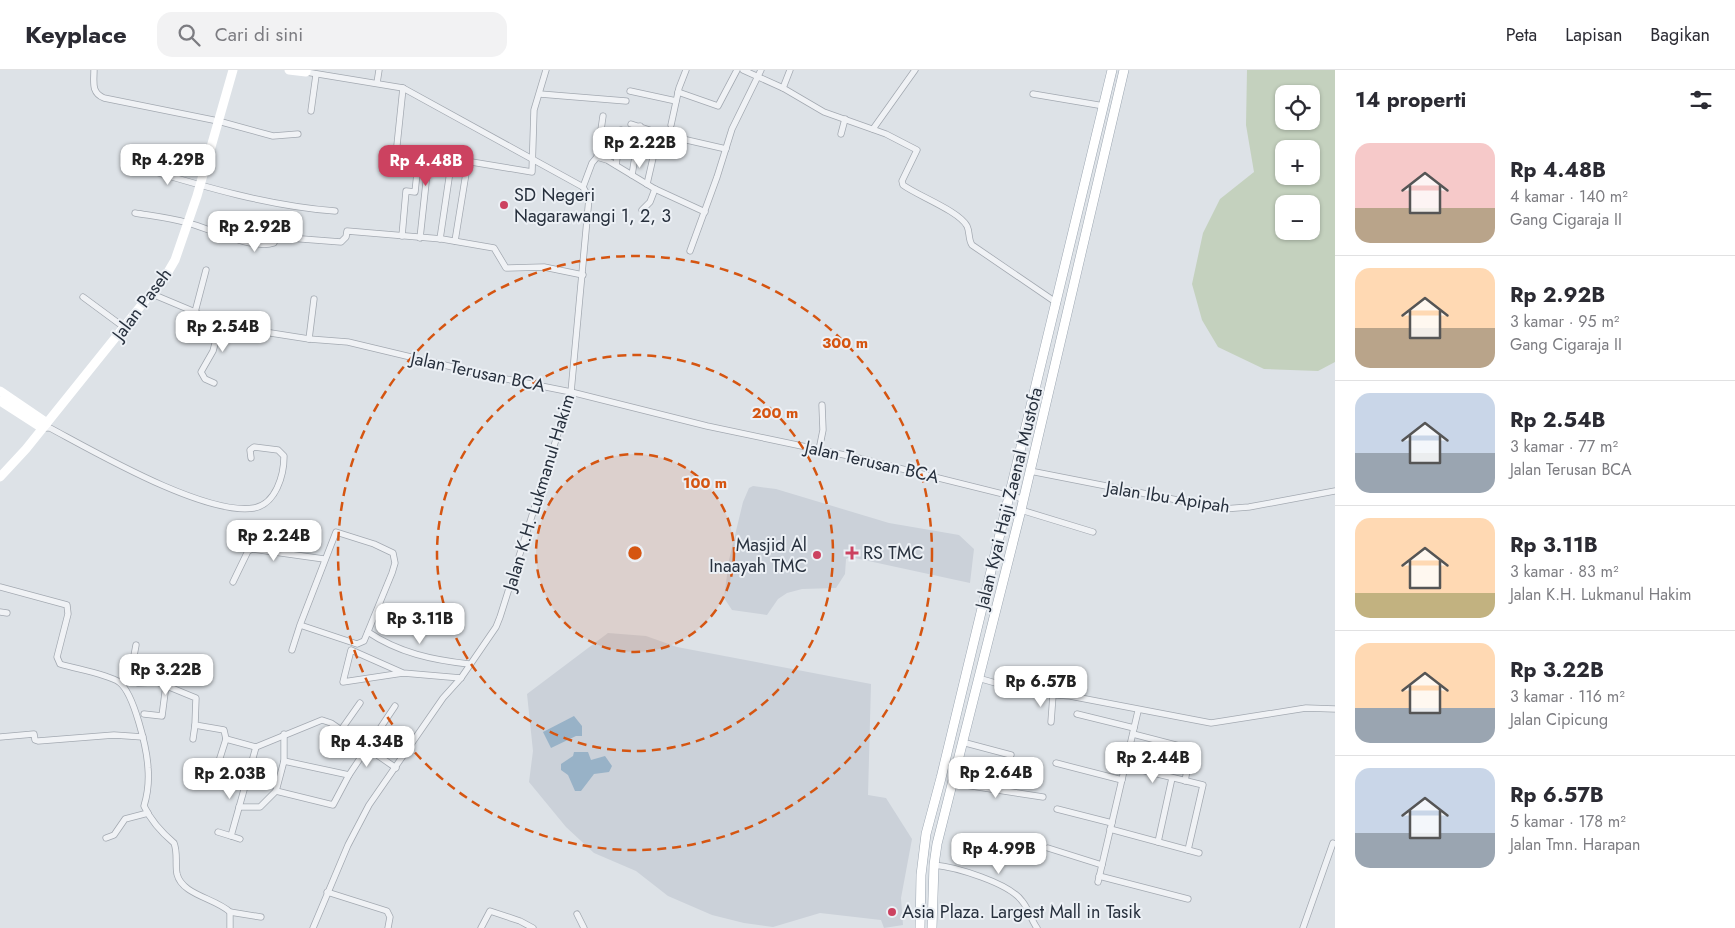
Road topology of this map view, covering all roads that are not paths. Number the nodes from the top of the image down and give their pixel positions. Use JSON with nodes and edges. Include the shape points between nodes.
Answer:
{"nodes":[{"id":1,"x":94,"y":70,"type":"edge"},
{"id":2,"x":232,"y":70,"type":"edge"},
{"id":3,"x":289,"y":70,"type":"edge"},
{"id":4,"x":379,"y":70,"type":"edge"},
{"id":5,"x":546,"y":70,"type":"edge"},
{"id":6,"x":686,"y":70,"type":"edge"},
{"id":7,"x":737,"y":70,"type":"edge"},
{"id":8,"x":742,"y":70,"type":"edge"},
{"id":9,"x":761,"y":70,"type":"edge"},
{"id":10,"x":790,"y":70,"type":"edge"},
{"id":11,"x":915,"y":70,"type":"edge"},
{"id":12,"x":1112,"y":70,"type":"edge"},
{"id":13,"x":1124,"y":70,"type":"edge"},
{"id":14,"x":306,"y":71,"type":"edge"},
{"id":15,"x":316,"y":75,"type":"junction"},
{"id":16,"x":758,"y":77,"type":"junction"},
{"id":17,"x":377,"y":83,"type":"junction"},
{"id":18,"x":403,"y":88,"type":"junction"},
{"id":19,"x":783,"y":88,"type":"junction"},
{"id":20,"x":630,"y":91,"type":"dead end"},
{"id":21,"x":678,"y":92,"type":"junction"},
{"id":22,"x":540,"y":94,"type":"junction"},
{"id":23,"x":1033,"y":94,"type":"dead end"},
{"id":24,"x":626,"y":101,"type":"dead end"},
{"id":25,"x":676,"y":101,"type":"junction"},
{"id":26,"x":808,"y":104,"type":"junction"},
{"id":27,"x":1104,"y":106,"type":"junction"},
{"id":28,"x":311,"y":111,"type":"dead end"},
{"id":29,"x":803,"y":111,"type":"dead end"},
{"id":30,"x":603,"y":116,"type":"dead end"},
{"id":31,"x":845,"y":119,"type":"junction"},
{"id":32,"x":218,"y":121,"type":"junction"},
{"id":33,"x":631,"y":124,"type":"dead end"},
{"id":34,"x":640,"y":126,"type":"junction"},
{"id":35,"x":671,"y":126,"type":"dead end"},
{"id":36,"x":873,"y":129,"type":"junction"},
{"id":37,"x":622,"y":130,"type":"dead end"},
{"id":38,"x":298,"y":134,"type":"dead end"},
{"id":39,"x":840,"y":134,"type":"dead end"},
{"id":40,"x":726,"y":149,"type":"junction"},
{"id":41,"x":419,"y":154,"type":"junction"},
{"id":42,"x":430,"y":155,"type":"junction"},
{"id":43,"x":596,"y":157,"type":"junction"},
{"id":44,"x":1092,"y":157,"type":"junction"},
{"id":45,"x":452,"y":158,"type":"junction"},
{"id":46,"x":653,"y":158,"type":"dead end"},
{"id":47,"x":532,"y":159,"type":"junction"},
{"id":48,"x":1103,"y":160,"type":"junction"},
{"id":49,"x":468,"y":161,"type":"junction"},
{"id":50,"x":616,"y":165,"type":"junction"},
{"id":51,"x":142,"y":168,"type":"dead end"},
{"id":52,"x":632,"y":175,"type":"junction"},
{"id":53,"x":647,"y":184,"type":"junction"},
{"id":54,"x":200,"y":185,"type":"junction"},
{"id":55,"x":583,"y":187,"type":"junction"},
{"id":56,"x":655,"y":189,"type":"junction"},
{"id":57,"x":334,"y":210,"type":"dead end"},
{"id":58,"x":642,"y":210,"type":"dead end"},
{"id":59,"x":705,"y":212,"type":"junction"},
{"id":60,"x":135,"y":213,"type":"dead end"},
{"id":61,"x":187,"y":222,"type":"junction"},
{"id":62,"x":402,"y":236,"type":"junction"},
{"id":63,"x":420,"y":238,"type":"junction"},
{"id":64,"x":440,"y":239,"type":"junction"},
{"id":65,"x":455,"y":240,"type":"junction"},
{"id":66,"x":690,"y":251,"type":"dead end"},
{"id":67,"x":206,"y":270,"type":"dead end"},
{"id":68,"x":1064,"y":272,"type":"junction"},
{"id":69,"x":583,"y":275,"type":"junction"},
{"id":70,"x":1075,"y":276,"type":"junction"},
{"id":71,"x":152,"y":294,"type":"junction"},
{"id":72,"x":83,"y":298,"type":"dead end"},
{"id":73,"x":314,"y":299,"type":"dead end"},
{"id":74,"x":1057,"y":303,"type":"junction"},
{"id":75,"x":195,"y":312,"type":"junction"},
{"id":76,"x":220,"y":325,"type":"junction"},
{"id":77,"x":125,"y":328,"type":"junction"},
{"id":78,"x":309,"y":339,"type":"junction"},
{"id":79,"x":214,"y":383,"type":"dead end"},
{"id":80,"x":0,"y":391,"type":"edge"},
{"id":81,"x":572,"y":392,"type":"junction"},
{"id":82,"x":1034,"y":397,"type":"junction"},
{"id":83,"x":1046,"y":400,"type":"junction"},
{"id":84,"x":0,"y":401,"type":"edge"},
{"id":85,"x":822,"y":405,"type":"dead end"},
{"id":86,"x":46,"y":426,"type":"junction"},
{"id":87,"x":819,"y":450,"type":"junction"},
{"id":88,"x":251,"y":458,"type":"dead end"},
{"id":89,"x":1030,"y":471,"type":"junction"},
{"id":90,"x":0,"y":477,"type":"edge"},
{"id":91,"x":1335,"y":491,"type":"edge"},
{"id":92,"x":1010,"y":494,"type":"junction"},
{"id":93,"x":1023,"y":499,"type":"junction"},
{"id":94,"x":1021,"y":510,"type":"junction"},
{"id":95,"x":1093,"y":532,"type":"dead end"},
{"id":96,"x":324,"y":560,"type":"junction"},
{"id":97,"x":233,"y":582,"type":"dead end"},
{"id":98,"x":0,"y":587,"type":"edge"},
{"id":99,"x":0,"y":612,"type":"edge"},
{"id":100,"x":7,"y":613,"type":"dead end"},
{"id":101,"x":980,"y":619,"type":"junction"},
{"id":102,"x":991,"y":623,"type":"junction"},
{"id":103,"x":300,"y":625,"type":"junction"},
{"id":104,"x":368,"y":632,"type":"junction"},
{"id":105,"x":136,"y":645,"type":"dead end"},
{"id":106,"x":292,"y":650,"type":"dead end"},
{"id":107,"x":381,"y":664,"type":"junction"},
{"id":108,"x":469,"y":664,"type":"junction"},
{"id":109,"x":403,"y":673,"type":"junction"},
{"id":110,"x":379,"y":678,"type":"junction"},
{"id":111,"x":461,"y":678,"type":"junction"},
{"id":112,"x":978,"y":678,"type":"junction"},
{"id":113,"x":138,"y":682,"type":"dead end"},
{"id":114,"x":123,"y":686,"type":"junction"},
{"id":115,"x":166,"y":686,"type":"junction"},
{"id":116,"x":963,"y":687,"type":"junction"},
{"id":117,"x":975,"y":690,"type":"junction"},
{"id":118,"x":1053,"y":695,"type":"junction"},
{"id":119,"x":360,"y":703,"type":"dead end"},
{"id":120,"x":395,"y":706,"type":"dead end"},
{"id":121,"x":1335,"y":709,"type":"edge"},
{"id":122,"x":1138,"y":711,"type":"junction"},
{"id":123,"x":144,"y":714,"type":"dead end"},
{"id":124,"x":1077,"y":714,"type":"dead end"},
{"id":125,"x":1051,"y":722,"type":"dead end"},
{"id":126,"x":195,"y":725,"type":"junction"},
{"id":127,"x":341,"y":730,"type":"junction"},
{"id":128,"x":1133,"y":731,"type":"junction"},
{"id":129,"x":284,"y":734,"type":"junction"},
{"id":130,"x":143,"y":737,"type":"junction"},
{"id":131,"x":0,"y":738,"type":"edge"},
{"id":132,"x":193,"y":739,"type":"dead end"},
{"id":133,"x":226,"y":739,"type":"junction"},
{"id":134,"x":962,"y":742,"type":"junction"},
{"id":135,"x":256,"y":747,"type":"junction"},
{"id":136,"x":368,"y":748,"type":"junction"},
{"id":137,"x":1011,"y":755,"type":"dead end"},
{"id":138,"x":284,"y":761,"type":"junction"},
{"id":139,"x":1056,"y":763,"type":"dead end"},
{"id":140,"x":218,"y":764,"type":"dead end"},
{"id":141,"x":1125,"y":766,"type":"junction"},
{"id":142,"x":396,"y":768,"type":"junction"},
{"id":143,"x":349,"y":775,"type":"junction"},
{"id":144,"x":1172,"y":778,"type":"junction"},
{"id":145,"x":1122,"y":780,"type":"junction"},
{"id":146,"x":1185,"y":781,"type":"junction"},
{"id":147,"x":952,"y":783,"type":"junction"},
{"id":148,"x":276,"y":792,"type":"junction"},
{"id":149,"x":1042,"y":797,"type":"dead end"},
{"id":150,"x":239,"y":807,"type":"junction"},
{"id":151,"x":1057,"y":809,"type":"dead end"},
{"id":152,"x":148,"y":813,"type":"junction"},
{"id":153,"x":930,"y":821,"type":"junction"},
{"id":154,"x":941,"y":826,"type":"junction"},
{"id":155,"x":1111,"y":826,"type":"junction"},
{"id":156,"x":218,"y":832,"type":"dead end"},
{"id":157,"x":231,"y":836,"type":"junction"},
{"id":158,"x":106,"y":838,"type":"dead end"},
{"id":159,"x":240,"y":839,"type":"dead end"},
{"id":160,"x":1158,"y":842,"type":"junction"},
{"id":161,"x":1333,"y":843,"type":"dead end"},
{"id":162,"x":1048,"y":848,"type":"dead end"},
{"id":163,"x":1188,"y":850,"type":"junction"},
{"id":164,"x":1199,"y":853,"type":"dead end"},
{"id":165,"x":934,"y":865,"type":"junction"},
{"id":166,"x":1102,"y":865,"type":"junction"},
{"id":167,"x":328,"y":892,"type":"junction"},
{"id":168,"x":1188,"y":899,"type":"dead end"},
{"id":169,"x":230,"y":912,"type":"junction"},
{"id":170,"x":577,"y":914,"type":"dead end"},
{"id":171,"x":261,"y":917,"type":"dead end"},
{"id":172,"x":230,"y":928,"type":"edge"},
{"id":173,"x":313,"y":928,"type":"edge"},
{"id":174,"x":388,"y":928,"type":"edge"},
{"id":175,"x":481,"y":928,"type":"edge"},
{"id":176,"x":533,"y":928,"type":"edge"},
{"id":177,"x":584,"y":928,"type":"edge"},
{"id":178,"x":920,"y":928,"type":"edge"},
{"id":179,"x":932,"y":928,"type":"edge"},
{"id":180,"x":1037,"y":928,"type":"edge"},
{"id":181,"x":1303,"y":928,"type":"edge"}],
"edges":[{"from":1,"to":32,"type":"street","via":[[94,89],[99,96]]},
{"from":2,"to":32,"type":"main road","name":"Jalan Paseh"},
{"from":3,"to":14,"type":"main road"},
{"from":4,"to":17,"type":"street"},
{"from":5,"to":22,"type":"street"},
{"from":6,"to":21,"type":"street"},
{"from":7,"to":21,"type":"street","via":[[718,106]]},
{"from":8,"to":16,"type":"street"},
{"from":9,"to":16,"type":"street"},
{"from":10,"to":19,"type":"street"},
{"from":11,"to":36,"type":"street"},
{"from":12,"to":27,"type":"main road","name":"Jalan Kyai Haji Zaenal Mustofa"},
{"from":13,"to":48,"type":"main road","name":"Jalan Kyai Haji Zaenal Mustofa"},
{"from":14,"to":15,"type":"street"},
{"from":15,"to":17,"type":"street"},
{"from":15,"to":28,"type":"street"},
{"from":16,"to":19,"type":"street"},
{"from":16,"to":40,"type":"street","via":[[738,113]]},
{"from":17,"to":18,"type":"street"},
{"from":18,"to":41,"type":"street","via":[[397,148]]},
{"from":18,"to":47,"type":"street"},
{"from":19,"to":26,"type":"street"},
{"from":20,"to":25,"type":"street"},
{"from":21,"to":25,"type":"street"},
{"from":22,"to":24,"type":"street"},
{"from":22,"to":47,"type":"street","via":[[534,110]]},
{"from":23,"to":27,"type":"street"},
{"from":25,"to":35,"type":"street"},
{"from":26,"to":29,"type":"street"},
{"from":26,"to":31,"type":"street"},
{"from":27,"to":44,"type":"main road","name":"Jalan Kyai Haji Zaenal Mustofa"},
{"from":30,"to":43,"type":"street"},
{"from":31,"to":36,"type":"street"},
{"from":31,"to":39,"type":"street"},
{"from":32,"to":38,"type":"street","via":[[273,136]]},
{"from":32,"to":54,"type":"main road","name":"Jalan Paseh"},
{"from":33,"to":34,"type":"street"},
{"from":34,"to":40,"type":"street"},
{"from":34,"to":52,"type":"street"},
{"from":36,"to":74,"type":"street","via":[[917,150],[903,185],[955,216],[968,227],[972,245]]},
{"from":37,"to":50,"type":"street"},
{"from":40,"to":59,"type":"street"},
{"from":41,"to":42,"type":"street"},
{"from":41,"to":62,"type":"street","via":[[415,192],[406,192]]},
{"from":42,"to":45,"type":"street"},
{"from":42,"to":63,"type":"street"},
{"from":43,"to":50,"type":"street"},
{"from":43,"to":55,"type":"street"},
{"from":44,"to":48,"type":"main road"},
{"from":44,"to":68,"type":"main road","name":"Jalan Kyai Haji Zaenal Mustofa"},
{"from":45,"to":49,"type":"street"},
{"from":45,"to":64,"type":"street"},
{"from":46,"to":53,"type":"street"},
{"from":47,"to":49,"type":"street","via":[[532,172]]},
{"from":47,"to":55,"type":"street"},
{"from":48,"to":70,"type":"main road","name":"Jalan Kyai Haji Zaenal Mustofa"},
{"from":49,"to":65,"type":"street"},
{"from":50,"to":52,"type":"street"},
{"from":51,"to":54,"type":"street"},
{"from":52,"to":53,"type":"street"},
{"from":53,"to":56,"type":"street"},
{"from":54,"to":57,"type":"street","via":[[284,205]]},
{"from":54,"to":61,"type":"main road","name":"Jalan Paseh"},
{"from":55,"to":69,"type":"street","name":"Jalan K.H. Lukmanul Hakim","via":[[589,198]]},
{"from":56,"to":58,"type":"street","via":[[650,202]]},
{"from":56,"to":59,"type":"street"},
{"from":59,"to":66,"type":"street"},
{"from":60,"to":61,"type":"street"},
{"from":61,"to":62,"type":"street","via":[[267,245],[274,243],[276,237],[341,242],[347,231]]},
{"from":61,"to":71,"type":"main road","name":"Jalan Paseh","via":[[175,260]]},
{"from":62,"to":63,"type":"street"},
{"from":63,"to":64,"type":"street"},
{"from":64,"to":65,"type":"street"},
{"from":65,"to":69,"type":"street","via":[[494,248],[506,268],[544,267]]},
{"from":67,"to":75,"type":"street"},
{"from":68,"to":70,"type":"main road"},
{"from":68,"to":74,"type":"main road","name":"Jalan Kyai Haji Zaenal Mustofa"},
{"from":69,"to":81,"type":"street","name":"Jalan K.H. Lukmanul Hakim"},
{"from":70,"to":83,"type":"main road","name":"Jalan Kyai Haji Zaenal Mustofa"},
{"from":71,"to":75,"type":"street","name":"Jalan Terusan BCA"},
{"from":71,"to":77,"type":"main road","name":"Jalan Paseh"},
{"from":72,"to":77,"type":"street"},
{"from":73,"to":78,"type":"street"},
{"from":74,"to":82,"type":"main road","name":"Jalan Kyai Haji Zaenal Mustofa"},
{"from":75,"to":76,"type":"street","name":"Jalan Terusan BCA"},
{"from":76,"to":78,"type":"street","name":"Jalan Terusan BCA"},
{"from":76,"to":79,"type":"street","via":[[213,351],[201,372]]},
{"from":77,"to":86,"type":"main road","name":"Jalan Paseh"},
{"from":78,"to":81,"type":"street","name":"Jalan Terusan BCA","via":[[348,342]]},
{"from":80,"to":86,"type":"main road"},
{"from":81,"to":87,"type":"street","name":"Jalan Terusan BCA"},
{"from":81,"to":108,"type":"street","name":"Jalan K.H. Lukmanul Hakim","via":[[500,617]]},
{"from":82,"to":83,"type":"main road"},
{"from":82,"to":92,"type":"main road","name":"Jalan Kyai Haji Zaenal Mustofa"},
{"from":83,"to":89,"type":"main road","name":"Jalan Kyai Haji Zaenal Mustofa"},
{"from":84,"to":86,"type":"main road"},
{"from":85,"to":87,"type":"street","via":[[823,430]]},
{"from":86,"to":88,"type":"street","via":[[139,476],[232,508],[254,508],[264,504],[276,490],[284,472],[284,456],[278,450],[254,447],[250,450]]},
{"from":86,"to":90,"type":"main road","name":"Jalan Paseh"},
{"from":87,"to":92,"type":"street","name":"Jalan Terusan BCA"},
{"from":89,"to":91,"type":"street","name":"Jalan Ibu Apipah","via":[[1223,509]]},
{"from":89,"to":93,"type":"main road","name":"Jalan Kyai Haji Zaenal Mustofa"},
{"from":92,"to":93,"type":"street","name":"Jalan Terusan BCA"},
{"from":92,"to":101,"type":"main road","name":"Jalan Kyai Haji Zaenal Mustofa"},
{"from":93,"to":94,"type":"main road","name":"Jalan Kyai Haji Zaenal Mustofa"},
{"from":94,"to":95,"type":"street"},
{"from":94,"to":102,"type":"main road","name":"Jalan Kyai Haji Zaenal Mustofa"},
{"from":96,"to":97,"type":"street","via":[[252,549]]},
{"from":96,"to":103,"type":"street"},
{"from":96,"to":104,"type":"street","via":[[338,531],[393,553],[392,573]]},
{"from":98,"to":114,"type":"street","via":[[67,605],[68,614],[57,657],[60,664],[110,677]]},
{"from":99,"to":100,"type":"street"},
{"from":101,"to":102,"type":"main road"},
{"from":101,"to":116,"type":"main road","name":"Jalan Kyai Haji Zaenal Mustofa"},
{"from":102,"to":112,"type":"main road","name":"Jalan Kyai Haji Zaenal Mustofa"},
{"from":103,"to":104,"type":"street","via":[[357,644],[364,641]]},
{"from":103,"to":106,"type":"street"},
{"from":104,"to":108,"type":"street","via":[[394,647],[417,655]]},
{"from":105,"to":114,"type":"street"},
{"from":107,"to":109,"type":"street"},
{"from":107,"to":110,"type":"street"},
{"from":107,"to":110,"type":"street","via":[[351,650],[343,682]]},
{"from":108,"to":111,"type":"street","name":"Jalan K.H. Lukmanul Hakim"},
{"from":109,"to":110,"type":"street"},
{"from":109,"to":111,"type":"street"},
{"from":111,"to":142,"type":"street","name":"Jalan K.H. Lukmanul Hakim"},
{"from":112,"to":117,"type":"main road","name":"Jalan Kyai Haji Zaenal Mustofa"},
{"from":112,"to":118,"type":"street","via":[[1022,691]]},
{"from":113,"to":115,"type":"street","via":[[152,681]]},
{"from":114,"to":130,"type":"street"},
{"from":115,"to":123,"type":"street","via":[[162,716]]},
{"from":115,"to":126,"type":"street","via":[[196,698]]},
{"from":116,"to":117,"type":"main road"},
{"from":116,"to":153,"type":"main road","name":"Jalan Kyai Haji Zaenal Mustofa"},
{"from":117,"to":134,"type":"main road","name":"Jalan Kyai Haji Zaenal Mustofa"},
{"from":118,"to":122,"type":"street"},
{"from":118,"to":125,"type":"street"},
{"from":119,"to":127,"type":"street"},
{"from":120,"to":136,"type":"street"},
{"from":121,"to":122,"type":"street","via":[[1300,709],[1217,723]]},
{"from":122,"to":128,"type":"street"},
{"from":124,"to":128,"type":"street"},
{"from":126,"to":132,"type":"street"},
{"from":126,"to":133,"type":"street","via":[[224,730]]},
{"from":127,"to":129,"type":"street","via":[[322,720]]},
{"from":127,"to":136,"type":"street"},
{"from":128,"to":141,"type":"street"},
{"from":128,"to":146,"type":"street","via":[[1191,749]]},
{"from":129,"to":135,"type":"street"},
{"from":129,"to":138,"type":"street"},
{"from":130,"to":131,"type":"street","via":[[114,735],[37,741],[34,734]]},
{"from":130,"to":152,"type":"street","via":[[148,767],[148,795],[144,806]]},
{"from":133,"to":135,"type":"street"},
{"from":133,"to":140,"type":"street"},
{"from":134,"to":137,"type":"street"},
{"from":134,"to":147,"type":"main road","name":"Jalan Kyai Haji Zaenal Mustofa"},
{"from":135,"to":150,"type":"street"},
{"from":136,"to":142,"type":"street"},
{"from":136,"to":143,"type":"street"},
{"from":138,"to":143,"type":"street"},
{"from":138,"to":148,"type":"street"},
{"from":139,"to":145,"type":"street"},
{"from":141,"to":144,"type":"street"},
{"from":141,"to":145,"type":"street"},
{"from":142,"to":167,"type":"street","name":"Jalan K.H. Lukmanul Hakim","via":[[369,805]]},
{"from":143,"to":148,"type":"street","via":[[333,805]]},
{"from":144,"to":146,"type":"street"},
{"from":144,"to":160,"type":"street"},
{"from":145,"to":155,"type":"street"},
{"from":146,"to":163,"type":"street","via":[[1203,785]]},
{"from":147,"to":149,"type":"street"},
{"from":147,"to":154,"type":"main road","name":"Jalan Kyai Haji Zaenal Mustofa"},
{"from":148,"to":150,"type":"street","via":[[260,807]]},
{"from":150,"to":157,"type":"street"},
{"from":151,"to":155,"type":"street"},
{"from":152,"to":158,"type":"street","via":[[125,819],[114,835]]},
{"from":152,"to":169,"type":"street","via":[[162,833],[174,843],[177,874],[188,891],[212,899]]},
{"from":153,"to":154,"type":"main road"},
{"from":153,"to":178,"type":"main road","name":"Jalan Kyai Haji Zaenal Mustofa","via":[[921,875]]},
{"from":154,"to":165,"type":"main road","name":"Jalan Kyai Haji Zaenal Mustofa"},
{"from":155,"to":160,"type":"street"},
{"from":155,"to":166,"type":"street"},
{"from":156,"to":157,"type":"street"},
{"from":157,"to":159,"type":"street"},
{"from":160,"to":163,"type":"street"},
{"from":161,"to":181,"type":"street"},
{"from":162,"to":166,"type":"street"},
{"from":163,"to":164,"type":"street"},
{"from":165,"to":179,"type":"main road","name":"Jalan Kyai Haji Zaenal Mustofa"},
{"from":165,"to":180,"type":"street","via":[[966,871],[1011,891],[1022,900]]},
{"from":166,"to":168,"type":"street","via":[[1099,879]]},
{"from":167,"to":173,"type":"street","name":"Jalan K.H. Lukmanul Hakim"},
{"from":167,"to":174,"type":"street","via":[[387,911],[390,917]]},
{"from":169,"to":171,"type":"street"},
{"from":169,"to":172,"type":"street"},
{"from":170,"to":177,"type":"street"},
{"from":175,"to":176,"type":"street","via":[[490,911]]}]}
